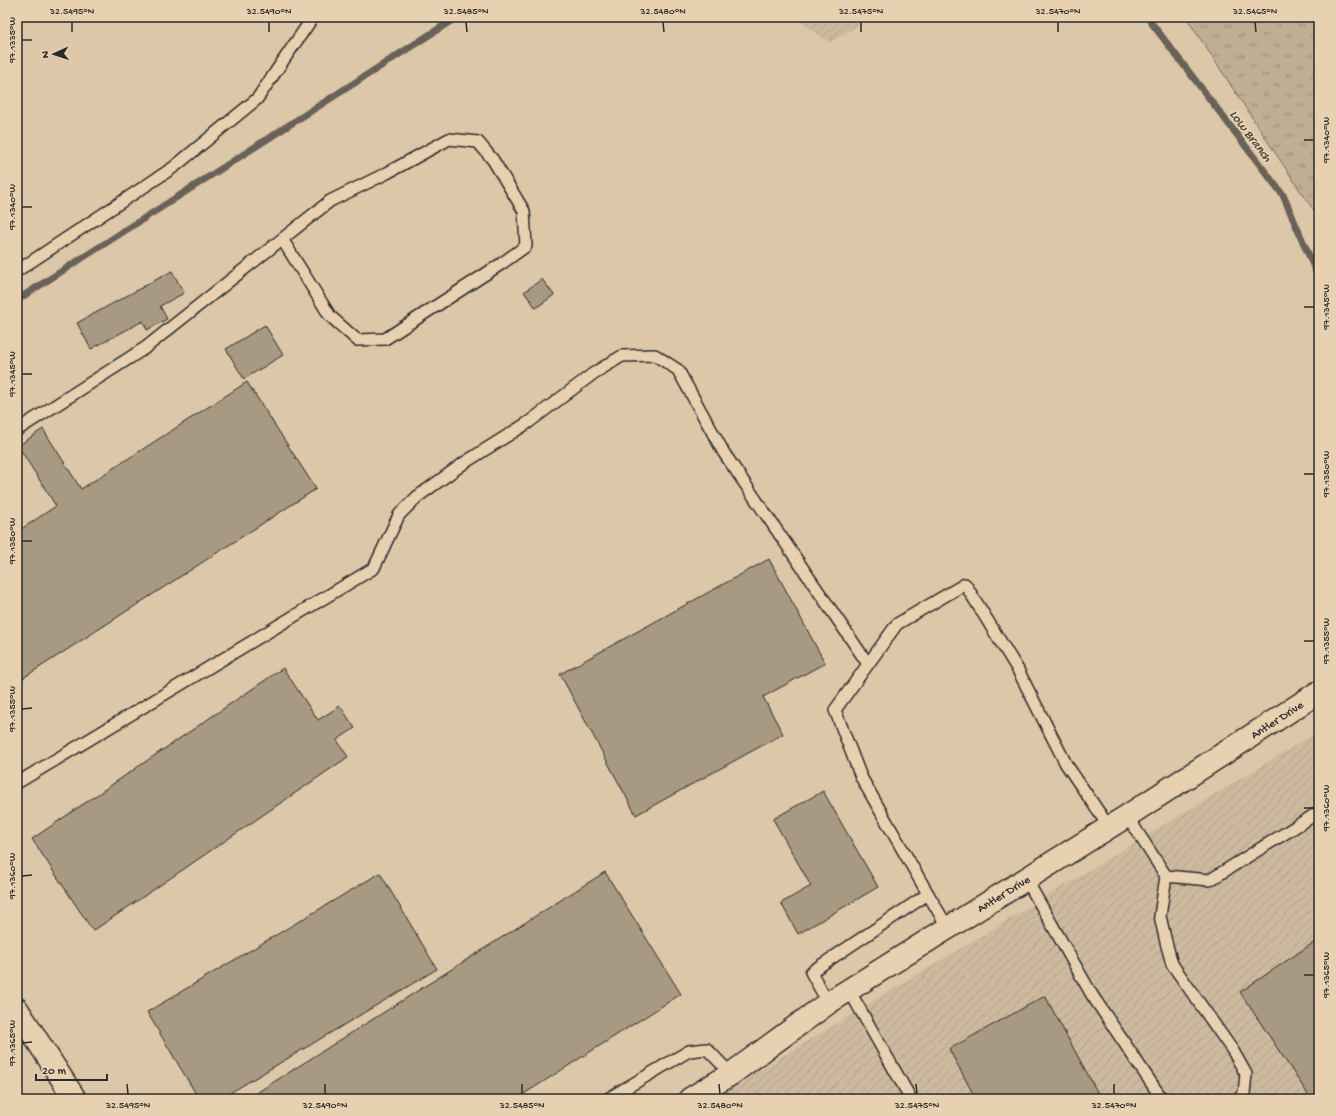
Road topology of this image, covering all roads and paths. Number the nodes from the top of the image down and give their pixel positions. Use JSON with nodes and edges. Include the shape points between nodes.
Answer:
{"nodes":[{"id":1,"x":313,"y":17,"type":"edge"},
{"id":2,"x":282,"y":240,"type":"junction"},
{"id":3,"x":17,"y":271,"type":"edge"},
{"id":4,"x":17,"y":430,"type":"edge"},
{"id":5,"x":868,"y":664,"type":"junction"},
{"id":6,"x":1319,"y":692,"type":"edge"},
{"id":7,"x":17,"y":783,"type":"edge"},
{"id":8,"x":1319,"y":812,"type":"edge"},
{"id":9,"x":1127,"y":816,"type":"junction"},
{"id":10,"x":1109,"y":827,"type":"junction"},
{"id":11,"x":1166,"y":876,"type":"junction"},
{"id":12,"x":1026,"y":879,"type":"junction"},
{"id":13,"x":928,"y":894,"type":"junction"},
{"id":14,"x":948,"y":928,"type":"junction"},
{"id":15,"x":849,"y":990,"type":"junction"},
{"id":16,"x":828,"y":1003,"type":"junction"},
{"id":17,"x":19,"y":1016,"type":"edge"},
{"id":18,"x":731,"y":1074,"type":"junction"},
{"id":19,"x":75,"y":1099,"type":"edge"},
{"id":20,"x":609,"y":1099,"type":"edge"},
{"id":21,"x":691,"y":1099,"type":"edge"},
{"id":22,"x":911,"y":1099,"type":"edge"},
{"id":23,"x":1162,"y":1099,"type":"edge"},
{"id":24,"x":1238,"y":1099,"type":"edge"}],
"edges":[{"from":1,"to":3,"type":"lane","via":[[257,99],[174,167]]},
{"from":2,"to":2,"type":"lane","via":[[330,200],[449,139],[478,142],[493,160],[524,211],[526,246],[385,339],[357,340],[330,316]]},
{"from":2,"to":4,"type":"lane","via":[[145,348]]},
{"from":5,"to":7,"type":"lane","via":[[724,453],[678,370],[655,355],[622,356],[417,497],[399,515],[374,568]]},
{"from":5,"to":10,"type":"lane","via":[[897,624],[965,584],[1018,670],[1066,764]]},
{"from":5,"to":13,"type":"lane","via":[[835,710],[861,777]]},
{"from":6,"to":9,"type":"street","name":"Antler Drive"},
{"from":8,"to":11,"type":"lane","via":[[1210,880]]},
{"from":9,"to":10,"type":"street","name":"Antler Drive"},
{"from":9,"to":11,"type":"lane"},
{"from":10,"to":12,"type":"street","name":"Antler Drive"},
{"from":11,"to":24,"type":"lane","via":[[1160,916],[1172,964],[1233,1051],[1246,1074],[1244,1094]]},
{"from":12,"to":14,"type":"street","name":"Antler Drive"},
{"from":12,"to":23,"type":"lane","via":[[1092,995]]},
{"from":13,"to":14,"type":"lane"},
{"from":13,"to":16,"type":"lane","via":[[811,972]]},
{"from":14,"to":15,"type":"street","name":"Antler Drive"},
{"from":15,"to":16,"type":"street","name":"Antler Drive"},
{"from":15,"to":22,"type":"lane"},
{"from":16,"to":18,"type":"street","name":"Antler Drive"},
{"from":17,"to":19,"type":"street"},
{"from":18,"to":20,"type":"lane","via":[[707,1048],[689,1051]]},
{"from":18,"to":21,"type":"street","name":"Antler Drive"}]}
